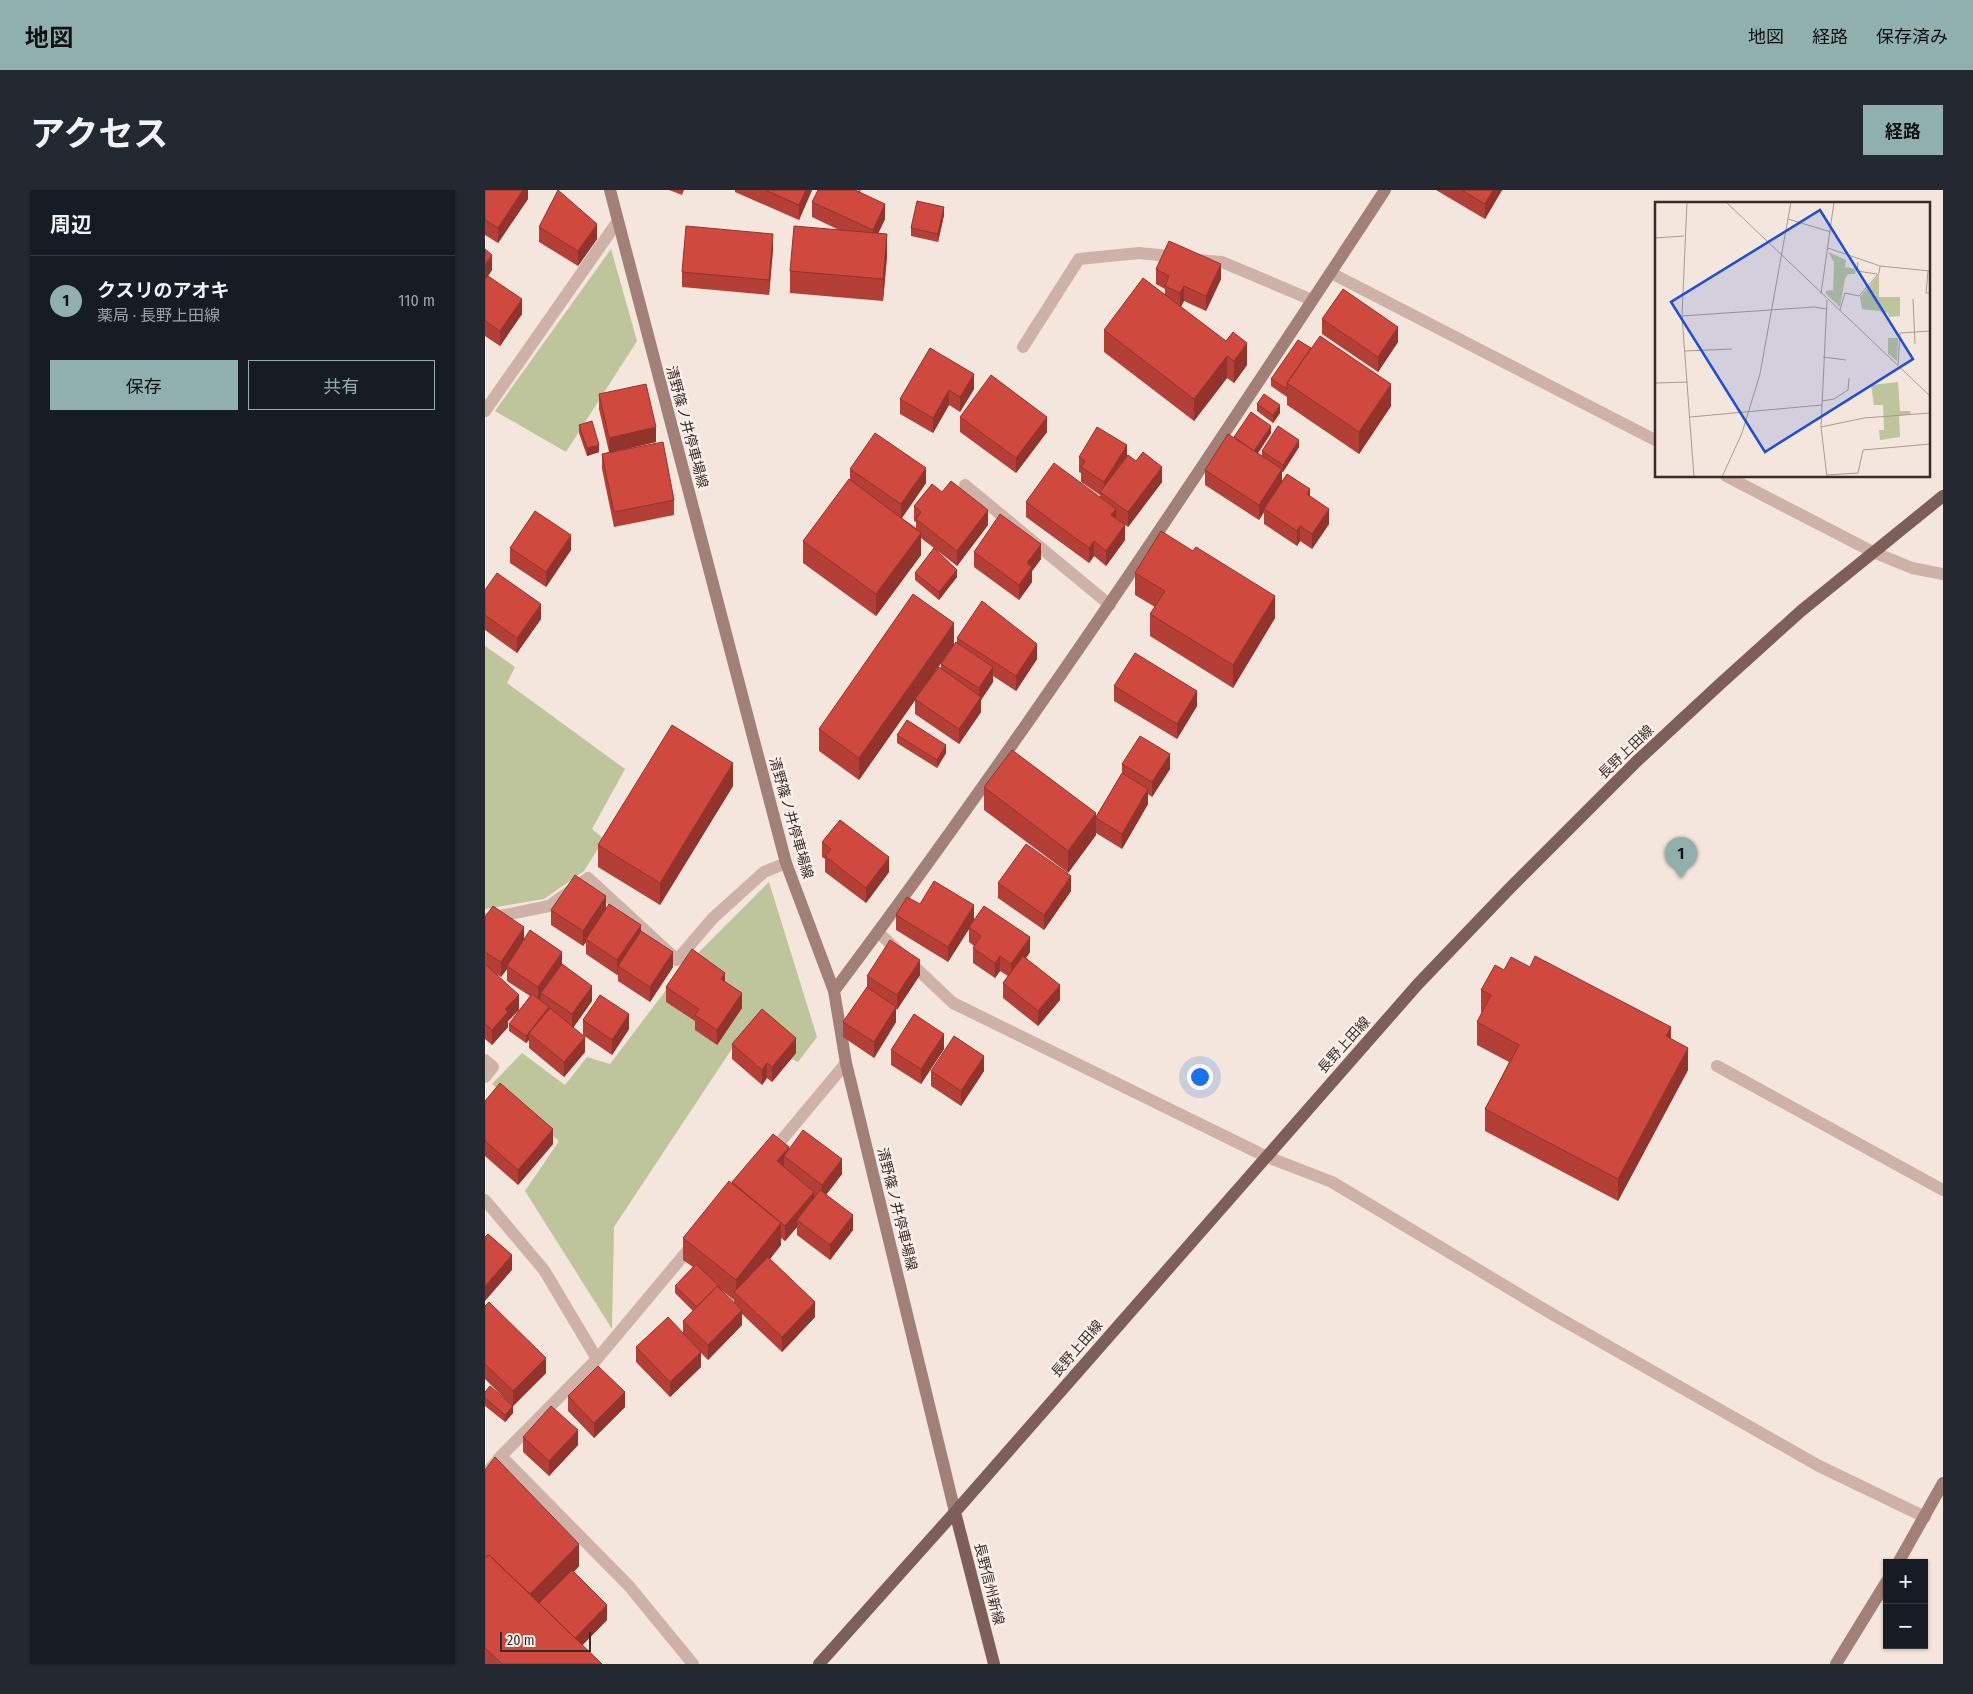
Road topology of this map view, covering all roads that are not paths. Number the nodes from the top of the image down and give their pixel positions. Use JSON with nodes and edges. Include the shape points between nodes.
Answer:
{"nodes":[{"id":1,"x":610,"y":190,"type":"edge"},
{"id":2,"x":1385,"y":190,"type":"edge"},
{"id":3,"x":618,"y":221,"type":"junction"},
{"id":4,"x":1331,"y":273,"type":"junction"},
{"id":5,"x":1312,"y":300,"type":"junction"},
{"id":6,"x":1023,"y":347,"type":"dead end"},
{"id":7,"x":485,"y":411,"type":"edge"},
{"id":8,"x":1655,"y":440,"type":"edge"},
{"id":9,"x":1730,"y":478,"type":"edge"},
{"id":10,"x":965,"y":484,"type":"dead end"},
{"id":11,"x":1943,"y":496,"type":"edge"},
{"id":12,"x":1873,"y":552,"type":"junction"},
{"id":13,"x":1943,"y":574,"type":"edge"},
{"id":14,"x":1111,"y":605,"type":"junction"},
{"id":15,"x":786,"y":863,"type":"junction"},
{"id":16,"x":485,"y":919,"type":"edge"},
{"id":17,"x":878,"y":932,"type":"junction"},
{"id":18,"x":834,"y":991,"type":"junction"},
{"id":19,"x":485,"y":1060,"type":"edge"},
{"id":20,"x":846,"y":1063,"type":"junction"},
{"id":21,"x":1717,"y":1066,"type":"dead end"},
{"id":22,"x":485,"y":1078,"type":"edge"},
{"id":23,"x":1265,"y":1156,"type":"junction"},
{"id":24,"x":763,"y":1162,"type":"edge"},
{"id":25,"x":1943,"y":1190,"type":"edge"},
{"id":26,"x":485,"y":1200,"type":"edge"},
{"id":27,"x":706,"y":1230,"type":"edge"},
{"id":28,"x":597,"y":1359,"type":"junction"},
{"id":29,"x":501,"y":1456,"type":"junction"},
{"id":30,"x":485,"y":1475,"type":"edge"},
{"id":31,"x":1943,"y":1483,"type":"edge"},
{"id":32,"x":955,"y":1512,"type":"junction"},
{"id":33,"x":1925,"y":1517,"type":"junction"},
{"id":34,"x":1899,"y":1559,"type":"edge"},
{"id":35,"x":1883,"y":1588,"type":"edge"},
{"id":36,"x":693,"y":1664,"type":"edge"},
{"id":37,"x":819,"y":1664,"type":"edge"},
{"id":38,"x":993,"y":1664,"type":"edge"},
{"id":39,"x":1836,"y":1664,"type":"edge"}],
"edges":[{"from":1,"to":3,"type":"main road","name":"清野篠ノ井停車場線"},
{"from":2,"to":4,"type":"main road"},
{"from":3,"to":7,"type":"street"},
{"from":3,"to":15,"type":"main road","name":"清野篠ノ井停車場線"},
{"from":4,"to":5,"type":"main road"},
{"from":4,"to":8,"type":"street"},
{"from":5,"to":6,"type":"street","via":[[1222,262],[1139,253],[1079,259]]},
{"from":5,"to":14,"type":"main road"},
{"from":9,"to":12,"type":"street"},
{"from":10,"to":14,"type":"street"},
{"from":11,"to":12,"type":"main road","name":"長野上田線"},
{"from":12,"to":13,"type":"street","via":[[1912,568]]},
{"from":12,"to":23,"type":"main road","name":"長野上田線","via":[[1787,623],[1593,804],[1418,984]]},
{"from":14,"to":17,"type":"main road"},
{"from":15,"to":16,"type":"street","via":[[764,872],[749,885],[713,918],[677,960],[588,878],[549,906]]},
{"from":15,"to":18,"type":"main road","name":"清野篠ノ井停車場線"},
{"from":17,"to":18,"type":"main road"},
{"from":17,"to":23,"type":"street","via":[[953,1003]]},
{"from":18,"to":20,"type":"main road","name":"清野篠ノ井停車場線"},
{"from":19,"to":22,"type":"street","via":[[493,1067]]},
{"from":20,"to":24,"type":"street"},
{"from":20,"to":32,"type":"main road","name":"清野篠ノ井停車場線"},
{"from":21,"to":25,"type":"street"},
{"from":23,"to":32,"type":"main road","name":"長野上田線"},
{"from":23,"to":33,"type":"street","via":[[1331,1182],[1552,1314],[1819,1466]]},
{"from":26,"to":28,"type":"street","via":[[544,1270]]},
{"from":27,"to":28,"type":"street"},
{"from":28,"to":29,"type":"street"},
{"from":29,"to":30,"type":"street"},
{"from":29,"to":36,"type":"street","via":[[629,1586]]},
{"from":31,"to":33,"type":"main road"},
{"from":32,"to":37,"type":"main road","name":"長野上田線"},
{"from":32,"to":38,"type":"main road","name":"長野信州新線"},
{"from":33,"to":34,"type":"main road"},
{"from":35,"to":39,"type":"main road"}]}
